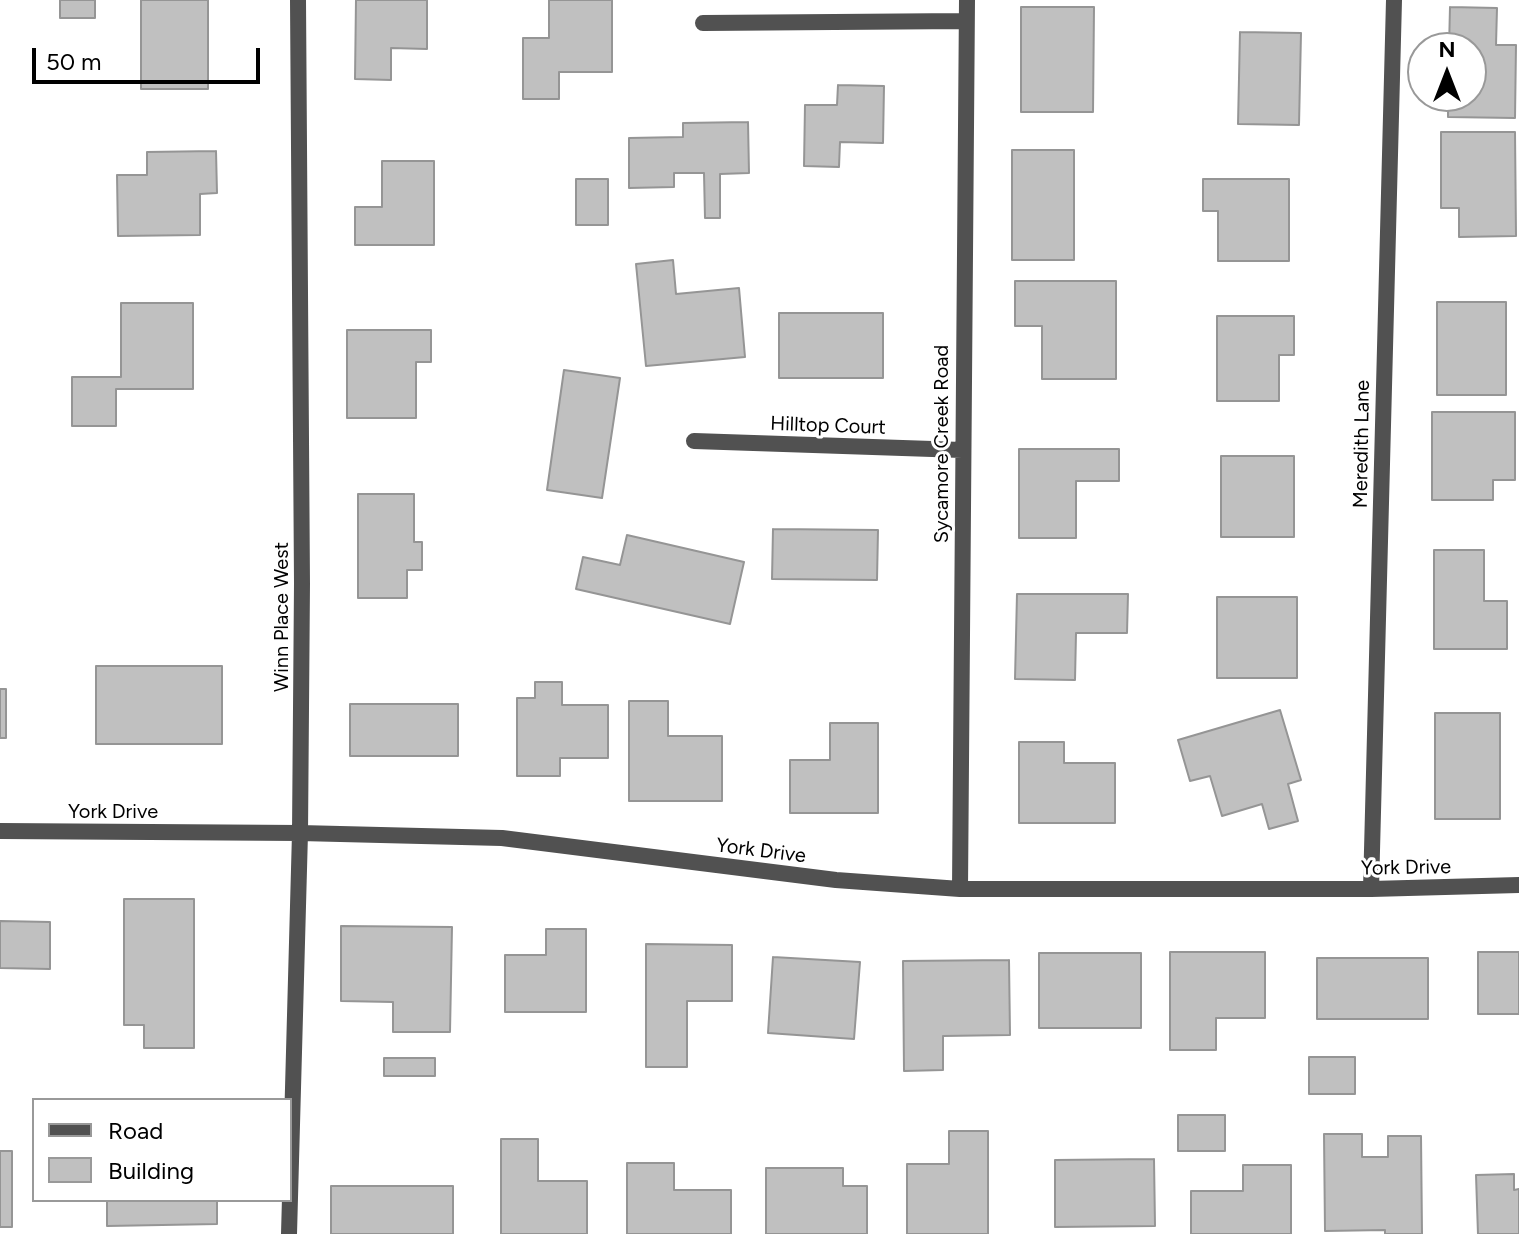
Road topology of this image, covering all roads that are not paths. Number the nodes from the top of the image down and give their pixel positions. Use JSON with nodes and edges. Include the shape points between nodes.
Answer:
{"nodes":[{"id":1,"x":298,"y":0,"type":"edge"},
{"id":2,"x":967,"y":0,"type":"edge"},
{"id":3,"x":1394,"y":0,"type":"edge"},
{"id":4,"x":965,"y":21,"type":"junction"},
{"id":5,"x":703,"y":23,"type":"dead end"},
{"id":6,"x":694,"y":441,"type":"dead end"},
{"id":7,"x":962,"y":450,"type":"junction"},
{"id":8,"x":0,"y":831,"type":"edge"},
{"id":9,"x":300,"y":833,"type":"junction"},
{"id":10,"x":1519,"y":885,"type":"edge"},
{"id":11,"x":960,"y":889,"type":"junction"},
{"id":12,"x":1371,"y":889,"type":"junction"},
{"id":13,"x":292,"y":1125,"type":"edge"},
{"id":14,"x":290,"y":1202,"type":"edge"},
{"id":15,"x":289,"y":1234,"type":"edge"}],
"edges":[{"from":1,"to":9,"type":"street","name":"Winn Place West"},
{"from":2,"to":4,"type":"street","name":"Sycamore Creek Road"},
{"from":3,"to":12,"type":"street","name":"Meredith Lane"},
{"from":4,"to":5,"type":"street"},
{"from":4,"to":7,"type":"street","name":"Sycamore Creek Road"},
{"from":6,"to":7,"type":"street","name":"Hilltop Court"},
{"from":7,"to":11,"type":"street","name":"Sycamore Creek Road"},
{"from":8,"to":9,"type":"street","name":"York Drive"},
{"from":9,"to":11,"type":"street","name":"York Drive","via":[[502,838],[836,880]]},
{"from":9,"to":13,"type":"street","name":"Winn Place West"},
{"from":10,"to":12,"type":"street","name":"York Drive"},
{"from":11,"to":12,"type":"street","name":"York Drive"},
{"from":14,"to":15,"type":"street","name":"Winn Place West"}]}
